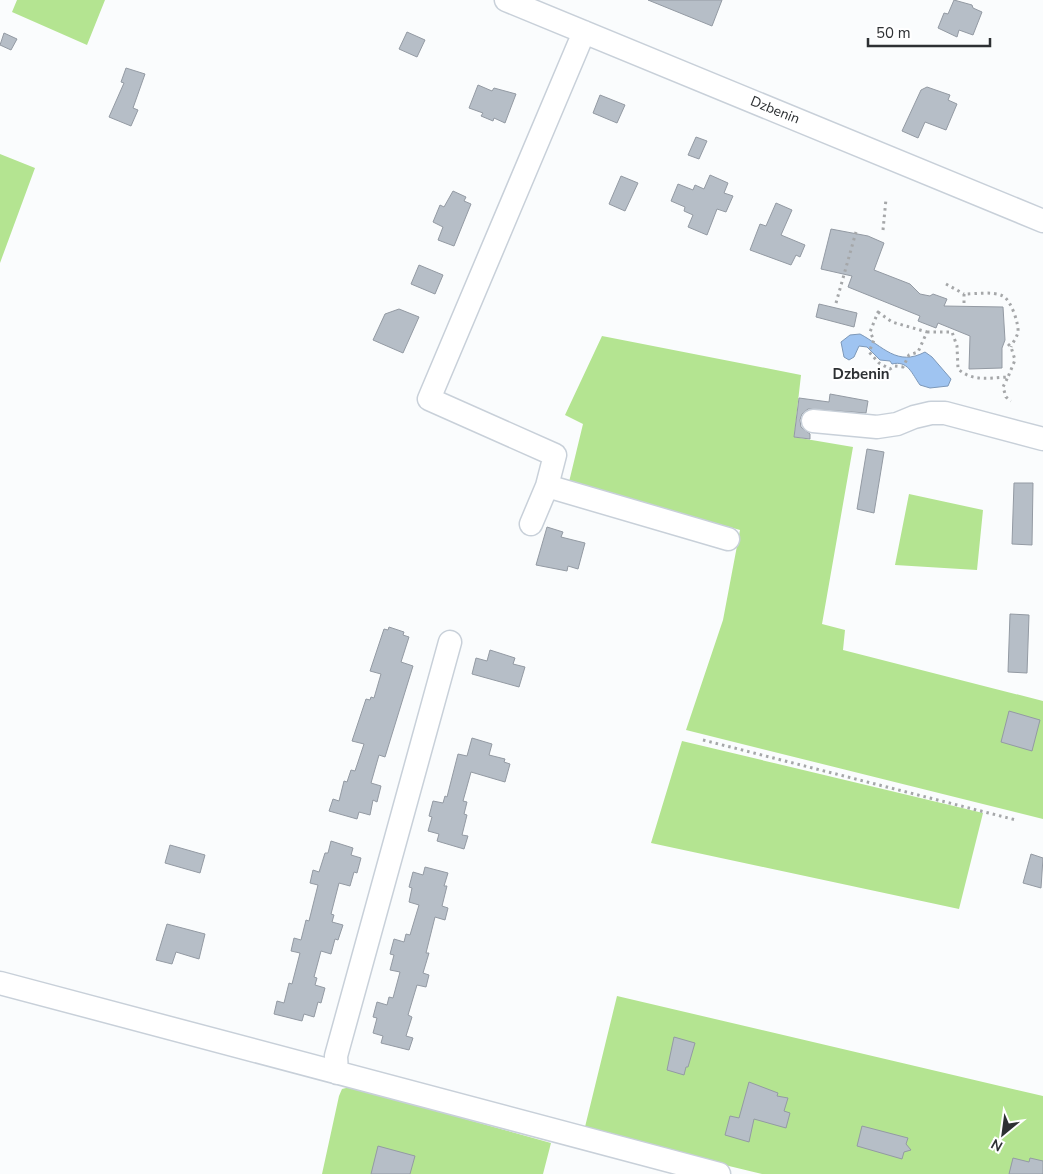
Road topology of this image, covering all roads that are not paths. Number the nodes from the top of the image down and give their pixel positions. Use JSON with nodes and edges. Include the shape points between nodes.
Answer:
{"nodes":[{"id":1,"x":506,"y":0,"type":"edge"},
{"id":2,"x":584,"y":32,"type":"junction"},
{"id":3,"x":1043,"y":221,"type":"edge"},
{"id":4,"x":813,"y":420,"type":"dead end"},
{"id":5,"x":1043,"y":439,"type":"edge"},
{"id":6,"x":546,"y":486,"type":"junction"},
{"id":7,"x":531,"y":524,"type":"dead end"},
{"id":8,"x":728,"y":540,"type":"dead end"},
{"id":9,"x":450,"y":642,"type":"dead end"},
{"id":10,"x":0,"y":983,"type":"edge"},
{"id":11,"x":337,"y":1072,"type":"junction"},
{"id":12,"x":719,"y":1174,"type":"edge"}],
"edges":[{"from":1,"to":2,"type":"street","name":"Dzbenin"},
{"from":2,"to":3,"type":"street","name":"Dzbenin"},
{"from":2,"to":6,"type":"street","via":[[429,399],[555,455]]},
{"from":4,"to":5,"type":"street","via":[[877,427],[931,413],[945,413]]},
{"from":6,"to":7,"type":"street"},
{"from":6,"to":8,"type":"street"},
{"from":9,"to":11,"type":"street","via":[[336,1056]]},
{"from":10,"to":11,"type":"street"},
{"from":11,"to":12,"type":"street"}]}
